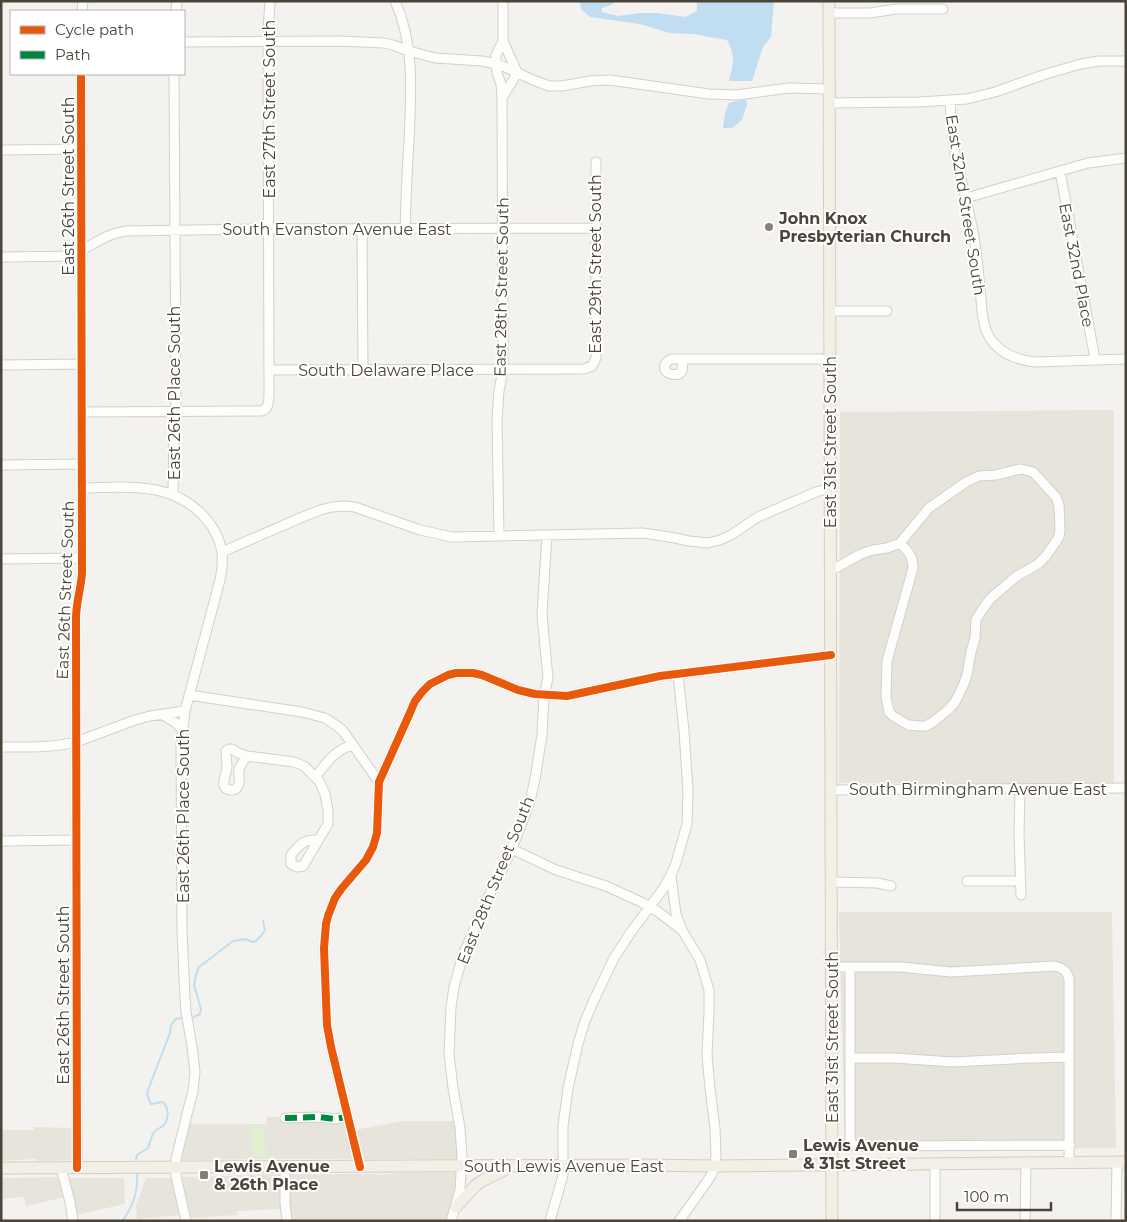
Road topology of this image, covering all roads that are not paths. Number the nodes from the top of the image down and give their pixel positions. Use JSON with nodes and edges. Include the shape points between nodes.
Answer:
{"nodes":[{"id":1,"x":270,"y":1,"type":"edge"},
{"id":2,"x":394,"y":1,"type":"edge"},
{"id":3,"x":503,"y":1,"type":"edge"},
{"id":4,"x":829,"y":7,"type":"edge"},
{"id":5,"x":943,"y":9,"type":"dead end"},
{"id":6,"x":503,"y":41,"type":"junction"},
{"id":7,"x":185,"y":42,"type":"edge"},
{"id":8,"x":268,"y":42,"type":"junction"},
{"id":9,"x":409,"y":51,"type":"junction"},
{"id":10,"x":1126,"y":61,"type":"edge"},
{"id":11,"x":496,"y":64,"type":"junction"},
{"id":12,"x":517,"y":72,"type":"junction"},
{"id":13,"x":81,"y":75,"type":"edge"},
{"id":14,"x":174,"y":75,"type":"edge"},
{"id":15,"x":830,"y":89,"type":"junction"},
{"id":16,"x":502,"y":98,"type":"junction"},
{"id":17,"x":950,"y":101,"type":"junction"},
{"id":18,"x":829,"y":103,"type":"junction"},
{"id":19,"x":82,"y":149,"type":"junction"},
{"id":20,"x":1,"y":150,"type":"edge"},
{"id":21,"x":1126,"y":158,"type":"edge"},
{"id":22,"x":596,"y":162,"type":"dead end"},
{"id":23,"x":1060,"y":171,"type":"junction"},
{"id":24,"x":966,"y":198,"type":"junction"},
{"id":25,"x":502,"y":228,"type":"junction"},
{"id":26,"x":596,"y":228,"type":"junction"},
{"id":27,"x":268,"y":229,"type":"junction"},
{"id":28,"x":362,"y":229,"type":"junction"},
{"id":29,"x":405,"y":229,"type":"junction"},
{"id":30,"x":175,"y":231,"type":"junction"},
{"id":31,"x":82,"y":254,"type":"junction"},
{"id":32,"x":1,"y":257,"type":"edge"},
{"id":33,"x":887,"y":310,"type":"dead end"},
{"id":34,"x":830,"y":311,"type":"junction"},
{"id":35,"x":683,"y":359,"type":"dead end"},
{"id":36,"x":830,"y":359,"type":"junction"},
{"id":37,"x":1095,"y":359,"type":"junction"},
{"id":38,"x":1126,"y":359,"type":"edge"},
{"id":39,"x":1,"y":364,"type":"edge"},
{"id":40,"x":82,"y":364,"type":"junction"},
{"id":41,"x":592,"y":366,"type":"joint"},
{"id":42,"x":502,"y":369,"type":"junction"},
{"id":43,"x":269,"y":370,"type":"junction"},
{"id":44,"x":363,"y":370,"type":"junction"},
{"id":45,"x":82,"y":412,"type":"junction"},
{"id":46,"x":175,"y":412,"type":"junction"},
{"id":47,"x":82,"y":464,"type":"junction"},
{"id":48,"x":1,"y":465,"type":"edge"},
{"id":49,"x":82,"y":488,"type":"junction"},
{"id":50,"x":831,"y":488,"type":"junction"},
{"id":51,"x":174,"y":495,"type":"junction"},
{"id":52,"x":548,"y":535,"type":"junction"},
{"id":53,"x":499,"y":536,"type":"junction"},
{"id":54,"x":900,"y":542,"type":"junction"},
{"id":55,"x":222,"y":552,"type":"junction"},
{"id":56,"x":830,"y":557,"type":"junction"},
{"id":57,"x":82,"y":558,"type":"junction"},
{"id":58,"x":853,"y":558,"type":"junction"},
{"id":59,"x":1,"y":559,"type":"edge"},
{"id":60,"x":830,"y":571,"type":"junction"},
{"id":61,"x":831,"y":655,"type":"junction"},
{"id":62,"x":678,"y":674,"type":"junction"},
{"id":63,"x":544,"y":695,"type":"junction"},
{"id":64,"x":189,"y":696,"type":"junction"},
{"id":65,"x":185,"y":711,"type":"junction"},
{"id":66,"x":163,"y":715,"type":"junction"},
{"id":67,"x":182,"y":729,"type":"junction"},
{"id":68,"x":76,"y":742,"type":"junction"},
{"id":69,"x":353,"y":745,"type":"junction"},
{"id":70,"x":1,"y":747,"type":"edge"},
{"id":71,"x":247,"y":756,"type":"dead end"},
{"id":72,"x":368,"y":765,"type":"junction"},
{"id":73,"x":386,"y":765,"type":"junction"},
{"id":74,"x":315,"y":777,"type":"junction"},
{"id":75,"x":379,"y":782,"type":"junction"},
{"id":76,"x":1126,"y":788,"type":"edge"},
{"id":77,"x":1020,"y":789,"type":"junction"},
{"id":78,"x":831,"y":790,"type":"junction"},
{"id":79,"x":76,"y":840,"type":"junction"},
{"id":80,"x":318,"y":840,"type":"dead end"},
{"id":81,"x":1,"y":841,"type":"edge"},
{"id":82,"x":512,"y":849,"type":"junction"},
{"id":83,"x":671,"y":875,"type":"junction"},
{"id":84,"x":967,"y":881,"type":"dead end"},
{"id":85,"x":1020,"y":881,"type":"junction"},
{"id":86,"x":832,"y":882,"type":"junction"},
{"id":87,"x":891,"y":886,"type":"dead end"},
{"id":88,"x":1021,"y":895,"type":"dead end"},
{"id":89,"x":650,"y":906,"type":"junction"},
{"id":90,"x":682,"y":930,"type":"junction"},
{"id":91,"x":832,"y":967,"type":"junction"},
{"id":92,"x":850,"y":967,"type":"junction"},
{"id":93,"x":1070,"y":1057,"type":"junction"},
{"id":94,"x":851,"y":1058,"type":"junction"},
{"id":95,"x":348,"y":1117,"type":"junction"},
{"id":96,"x":285,"y":1118,"type":"dead end"},
{"id":97,"x":1070,"y":1144,"type":"junction"},
{"id":98,"x":1026,"y":1162,"type":"junction"},
{"id":99,"x":1069,"y":1162,"type":"junction"},
{"id":100,"x":1121,"y":1162,"type":"edge"},
{"id":101,"x":832,"y":1164,"type":"junction"},
{"id":102,"x":935,"y":1164,"type":"junction"},
{"id":103,"x":360,"y":1166,"type":"junction"},
{"id":104,"x":462,"y":1166,"type":"junction"},
{"id":105,"x":512,"y":1166,"type":"junction"},
{"id":106,"x":563,"y":1166,"type":"junction"},
{"id":107,"x":714,"y":1166,"type":"junction"},
{"id":108,"x":285,"y":1167,"type":"junction"},
{"id":109,"x":1,"y":1168,"type":"edge"},
{"id":110,"x":61,"y":1168,"type":"junction"},
{"id":111,"x":77,"y":1168,"type":"junction"},
{"id":112,"x":176,"y":1168,"type":"junction"},
{"id":113,"x":456,"y":1207,"type":"junction"},
{"id":114,"x":73,"y":1221,"type":"edge"},
{"id":115,"x":186,"y":1221,"type":"edge"},
{"id":116,"x":287,"y":1221,"type":"edge"},
{"id":117,"x":451,"y":1221,"type":"edge"},
{"id":118,"x":550,"y":1221,"type":"edge"},
{"id":119,"x":679,"y":1221,"type":"edge"},
{"id":120,"x":832,"y":1221,"type":"edge"},
{"id":121,"x":935,"y":1221,"type":"edge"},
{"id":122,"x":1025,"y":1221,"type":"edge"},
{"id":123,"x":1116,"y":1221,"type":"edge"}],
"edges":[{"from":1,"to":8,"type":"street","name":"East 27th Street South"},
{"from":2,"to":9,"type":"street"},
{"from":3,"to":6,"type":"street","name":"East 28th Street South"},
{"from":4,"to":5,"type":"street","via":[[870,13],[896,9]]},
{"from":4,"to":15,"type":"main road","name":"East 31st Street South"},
{"from":6,"to":11,"type":"street","name":"East 28th Street South","via":[[496,55]]},
{"from":6,"to":12,"type":"street","name":"East 28th Street South"},
{"from":7,"to":8,"type":"street"},
{"from":8,"to":9,"type":"street","via":[[375,42]]},
{"from":8,"to":27,"type":"street","name":"East 27th Street South"},
{"from":9,"to":11,"type":"street","via":[[435,58]]},
{"from":9,"to":29,"type":"street"},
{"from":10,"to":17,"type":"street","via":[[1081,64],[974,98]]},
{"from":11,"to":12,"type":"street"},
{"from":11,"to":16,"type":"street","name":"East 28th Street South"},
{"from":12,"to":15,"type":"street","via":[[555,86],[610,80],[723,95],[789,88]]},
{"from":12,"to":16,"type":"street"},
{"from":13,"to":19,"type":"street","name":"East 26th Street South"},
{"from":14,"to":30,"type":"street","name":"East 26th Place South"},
{"from":15,"to":18,"type":"main road","name":"East 31st Street South"},
{"from":16,"to":25,"type":"street","name":"East 28th Street South"},
{"from":17,"to":18,"type":"street"},
{"from":17,"to":24,"type":"street","name":"East 32nd Street South","via":[[952,135]]},
{"from":18,"to":34,"type":"main road","name":"East 31st Street South"},
{"from":19,"to":20,"type":"street"},
{"from":19,"to":31,"type":"street","name":"East 26th Street South"},
{"from":21,"to":23,"type":"street"},
{"from":22,"to":26,"type":"street","name":"East 29th Street South"},
{"from":23,"to":24,"type":"street"},
{"from":23,"to":37,"type":"street","name":"East 32nd Place"},
{"from":24,"to":37,"type":"street","name":"East 32nd Street South","via":[[975,242],[984,325],[994,343],[1023,361]]},
{"from":25,"to":26,"type":"street","name":"South Evanston Avenue East"},
{"from":25,"to":29,"type":"street","name":"South Evanston Avenue East"},
{"from":25,"to":42,"type":"street","name":"East 28th Street South"},
{"from":26,"to":41,"type":"street","name":"East 29th Street South","via":[[596,358]]},
{"from":27,"to":28,"type":"street","name":"South Evanston Avenue East"},
{"from":27,"to":30,"type":"street","name":"South Evanston Avenue East"},
{"from":27,"to":43,"type":"street","name":"East 27th Street South"},
{"from":28,"to":29,"type":"street","name":"South Evanston Avenue East"},
{"from":28,"to":44,"type":"street"},
{"from":30,"to":31,"type":"street","name":"South Evanston Avenue East","via":[[118,232],[99,240]]},
{"from":30,"to":46,"type":"street","name":"East 26th Place South"},
{"from":31,"to":32,"type":"street","name":"South Evanston Avenue East"},
{"from":31,"to":40,"type":"street","name":"East 26th Street South"},
{"from":33,"to":34,"type":"street"},
{"from":34,"to":36,"type":"main road","name":"East 31st Street South"},
{"from":35,"to":36,"type":"street"},
{"from":36,"to":50,"type":"main road","name":"East 31st Street South"},
{"from":37,"to":38,"type":"street"},
{"from":39,"to":40,"type":"street"},
{"from":40,"to":45,"type":"street","name":"East 26th Street South"},
{"from":41,"to":42,"type":"street","name":"South Delaware Place","via":[[584,369]]},
{"from":42,"to":44,"type":"street","name":"South Delaware Place"},
{"from":42,"to":53,"type":"street","name":"East 28th Street South","via":[[497,419]]},
{"from":43,"to":44,"type":"street","name":"South Delaware Place"},
{"from":43,"to":46,"type":"street","name":"East 27th Street South","via":[[269,398],[265,410]]},
{"from":45,"to":46,"type":"street"},
{"from":45,"to":47,"type":"street","name":"East 26th Street South"},
{"from":46,"to":51,"type":"street","name":"East 26th Place South"},
{"from":47,"to":48,"type":"street"},
{"from":47,"to":49,"type":"street","name":"East 26th Street South"},
{"from":49,"to":51,"type":"street","via":[[138,488]]},
{"from":49,"to":57,"type":"street","name":"East 26th Street South"},
{"from":50,"to":52,"type":"street","via":[[758,517],[731,535],[708,543],[643,533]]},
{"from":50,"to":56,"type":"main road","name":"East 31st Street South"},
{"from":51,"to":55,"type":"street","name":"East 26th Place South","via":[[193,506],[207,520]]},
{"from":52,"to":53,"type":"street"},
{"from":52,"to":63,"type":"street","name":"East 28th Street South","via":[[542,599],[548,678]]},
{"from":53,"to":55,"type":"street","via":[[435,534],[344,506],[300,518]]},
{"from":54,"to":54,"type":"street","via":[[911,554],[913,568],[886,661],[886,697],[889,712],[894,716],[913,726],[926,726],[949,709],[963,686],[979,614],[990,599],[1017,576],[1038,564],[1054,546],[1060,530],[1059,505],[1034,472],[1015,470],[979,476],[929,508]]},
{"from":54,"to":58,"type":"street"},
{"from":55,"to":64,"type":"street","name":"East 26th Place South","via":[[220,580]]},
{"from":56,"to":58,"type":"street"},
{"from":56,"to":60,"type":"main road","name":"East 31st Street South"},
{"from":57,"to":59,"type":"street"},
{"from":57,"to":68,"type":"street","name":"East 26th Street South","via":[[76,610]]},
{"from":58,"to":60,"type":"street"},
{"from":60,"to":61,"type":"main road","name":"East 31st Street South"},
{"from":61,"to":62,"type":"street"},
{"from":61,"to":78,"type":"main road","name":"East 31st Street South"},
{"from":62,"to":63,"type":"street","via":[[567,696]]},
{"from":62,"to":83,"type":"street","via":[[685,739],[687,824]]},
{"from":63,"to":73,"type":"street","via":[[518,690],[473,673],[456,673],[438,679],[416,700]]},
{"from":63,"to":82,"type":"street","name":"East 28th Street South","via":[[535,779]]},
{"from":64,"to":65,"type":"street","name":"East 26th Place South"},
{"from":64,"to":69,"type":"street","via":[[325,718],[337,726]]},
{"from":65,"to":66,"type":"street"},
{"from":65,"to":67,"type":"street","name":"East 26th Place South"},
{"from":66,"to":67,"type":"street"},
{"from":66,"to":68,"type":"street","via":[[135,720]]},
{"from":67,"to":112,"type":"street","name":"East 26th Place South","via":[[182,931],[186,1012],[195,1072]]},
{"from":68,"to":70,"type":"street"},
{"from":68,"to":79,"type":"street","name":"East 26th Street South"},
{"from":69,"to":72,"type":"street"},
{"from":69,"to":74,"type":"street","via":[[336,753]]},
{"from":71,"to":74,"type":"street","via":[[294,762],[304,766]]},
{"from":72,"to":73,"type":"street"},
{"from":72,"to":75,"type":"street"},
{"from":73,"to":75,"type":"street"},
{"from":74,"to":80,"type":"street","via":[[325,794],[328,810],[327,827]]},
{"from":75,"to":95,"type":"street","via":[[377,833],[373,847],[335,898],[326,924],[327,1025]]},
{"from":76,"to":77,"type":"street","name":"South Birmingham Avenue East"},
{"from":77,"to":78,"type":"street","name":"South Birmingham Avenue East"},
{"from":77,"to":85,"type":"street"},
{"from":78,"to":86,"type":"main road","name":"East 31st Street South"},
{"from":79,"to":81,"type":"street"},
{"from":79,"to":111,"type":"street","name":"East 26th Street South"},
{"from":82,"to":89,"type":"street","via":[[556,870],[606,886]]},
{"from":82,"to":104,"type":"street","name":"East 28th Street South","via":[[469,938],[454,987],[449,1054],[462,1144]]},
{"from":83,"to":89,"type":"street"},
{"from":83,"to":90,"type":"street","via":[[676,914]]},
{"from":84,"to":85,"type":"street"},
{"from":85,"to":88,"type":"street"},
{"from":86,"to":87,"type":"street"},
{"from":86,"to":91,"type":"main road","name":"East 31st Street South"},
{"from":89,"to":90,"type":"street"},
{"from":89,"to":106,"type":"street","via":[[614,958],[585,1021],[568,1088],[563,1126]]},
{"from":90,"to":107,"type":"street","via":[[700,960],[709,990],[707,1055],[715,1130]]},
{"from":91,"to":92,"type":"street"},
{"from":91,"to":101,"type":"main road","name":"East 31st Street South"},
{"from":92,"to":93,"type":"street","via":[[952,972],[1062,968],[1069,979]]},
{"from":92,"to":94,"type":"street","name":"East 31st Street South"},
{"from":93,"to":94,"type":"street","via":[[952,1062]]},
{"from":93,"to":97,"type":"street"},
{"from":94,"to":97,"type":"street","name":"East 31st Street South","via":[[850,1139],[854,1145]]},
{"from":95,"to":96,"type":"street"},
{"from":95,"to":103,"type":"street"},
{"from":97,"to":99,"type":"street"},
{"from":98,"to":99,"type":"main road","name":"South Lewis Avenue East"},
{"from":98,"to":102,"type":"main road","name":"South Lewis Avenue East"},
{"from":98,"to":122,"type":"street"},
{"from":99,"to":100,"type":"main road","name":"South Lewis Avenue East"},
{"from":100,"to":123,"type":"street"},
{"from":101,"to":102,"type":"main road","name":"South Lewis Avenue East"},
{"from":101,"to":107,"type":"main road","name":"South Lewis Avenue East"},
{"from":101,"to":120,"type":"main road","name":"East 31st Street South"},
{"from":102,"to":121,"type":"street"},
{"from":103,"to":104,"type":"main road","name":"South Lewis Avenue East"},
{"from":103,"to":108,"type":"main road","name":"South Lewis Avenue East"},
{"from":104,"to":105,"type":"main road","name":"South Lewis Avenue East"},
{"from":104,"to":113,"type":"street","name":"East 28th Street South"},
{"from":105,"to":106,"type":"main road","name":"South Lewis Avenue East"},
{"from":105,"to":113,"type":"main road","via":[[482,1181]]},
{"from":106,"to":107,"type":"main road","name":"South Lewis Avenue East"},
{"from":106,"to":118,"type":"street"},
{"from":107,"to":119,"type":"street","via":[[711,1176]]},
{"from":108,"to":112,"type":"main road","name":"South Lewis Avenue East"},
{"from":108,"to":116,"type":"street"},
{"from":109,"to":110,"type":"main road","name":"South Lewis Avenue East"},
{"from":110,"to":111,"type":"main road","name":"South Lewis Avenue East"},
{"from":110,"to":114,"type":"street"},
{"from":111,"to":112,"type":"main road","name":"South Lewis Avenue East"},
{"from":112,"to":115,"type":"street","name":"East 26th Place South"},
{"from":113,"to":117,"type":"street","name":"East 28th Street South"}]}
